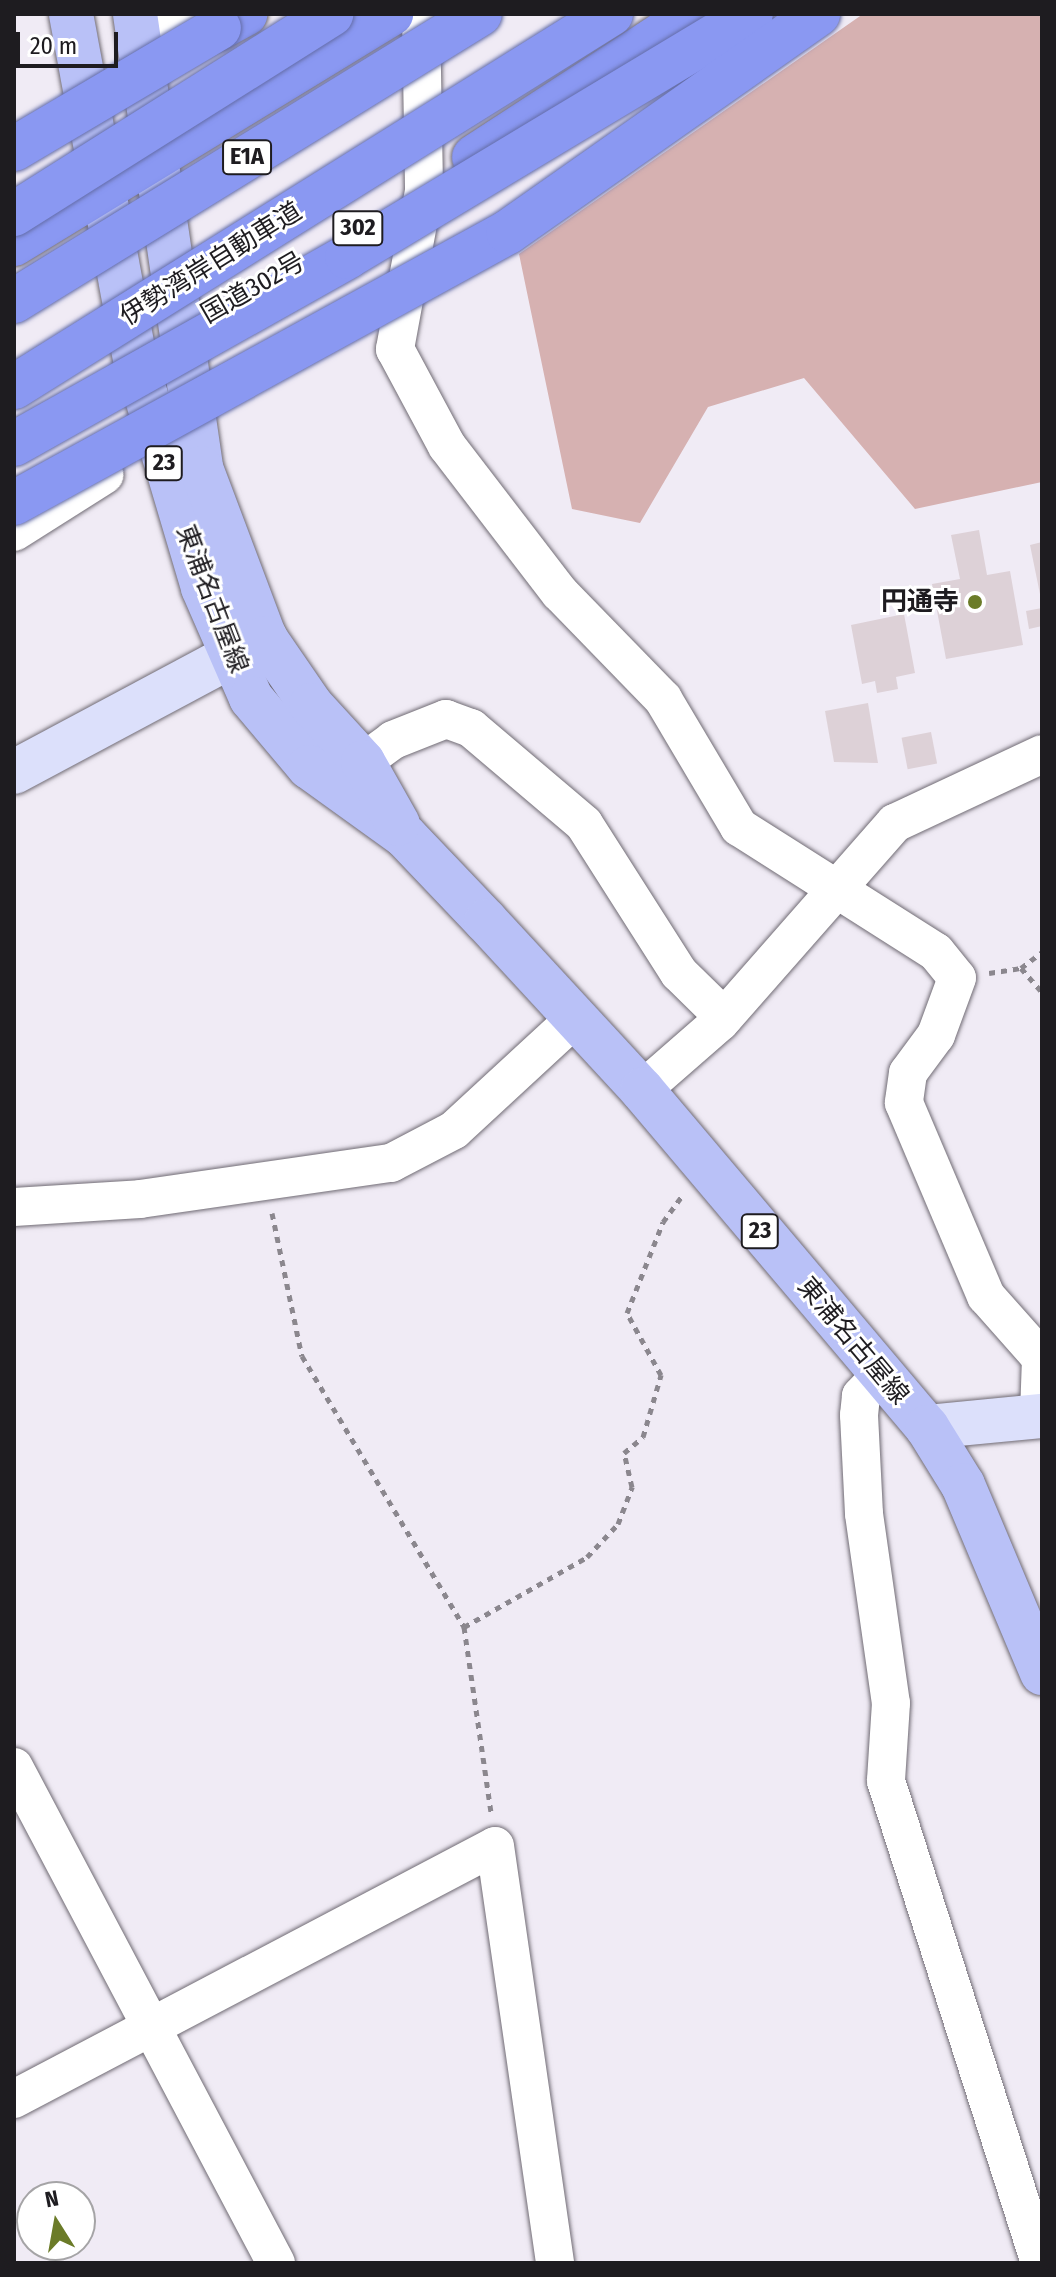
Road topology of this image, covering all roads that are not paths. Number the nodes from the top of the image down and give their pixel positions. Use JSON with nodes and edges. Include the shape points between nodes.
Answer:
{"nodes":[{"id":1,"x":71,"y":14,"type":"edge"},
{"id":2,"x":199,"y":14,"type":"edge"},
{"id":3,"x":245,"y":14,"type":"edge"},
{"id":4,"x":331,"y":14,"type":"edge"},
{"id":5,"x":391,"y":14,"type":"edge"},
{"id":6,"x":421,"y":14,"type":"edge"},
{"id":7,"x":480,"y":14,"type":"edge"},
{"id":8,"x":611,"y":14,"type":"edge"},
{"id":9,"x":693,"y":14,"type":"edge"},
{"id":10,"x":751,"y":14,"type":"edge"},
{"id":11,"x":818,"y":14,"type":"edge"},
{"id":12,"x":138,"y":30,"type":"edge"},
{"id":13,"x":14,"y":149,"type":"edge"},
{"id":14,"x":158,"y":153,"type":"junction"},
{"id":15,"x":100,"y":189,"type":"junction"},
{"id":16,"x":424,"y":191,"type":"junction"},
{"id":17,"x":14,"y":214,"type":"edge"},
{"id":18,"x":14,"y":244,"type":"edge"},
{"id":19,"x":14,"y":301,"type":"edge"},
{"id":20,"x":183,"y":328,"type":"junction"},
{"id":21,"x":135,"y":358,"type":"junction"},
{"id":22,"x":14,"y":387,"type":"edge"},
{"id":23,"x":14,"y":429,"type":"edge"},
{"id":24,"x":157,"y":442,"type":"junction"},
{"id":25,"x":14,"y":444,"type":"edge"},
{"id":26,"x":14,"y":503,"type":"edge"},
{"id":27,"x":14,"y":532,"type":"edge"},
{"id":28,"x":249,"y":647,"type":"junction"},
{"id":29,"x":1042,"y":754,"type":"edge"},
{"id":30,"x":363,"y":762,"type":"junction"},
{"id":31,"x":14,"y":772,"type":"edge"},
{"id":32,"x":405,"y":836,"type":"junction"},
{"id":33,"x":837,"y":892,"type":"junction"},
{"id":34,"x":724,"y":1017,"type":"junction"},
{"id":35,"x":573,"y":1020,"type":"junction"},
{"id":36,"x":642,"y":1090,"type":"junction"},
{"id":37,"x":14,"y":1207,"type":"edge"},
{"id":38,"x":881,"y":1375,"type":"junction"},
{"id":39,"x":1040,"y":1416,"type":"edge"},
{"id":40,"x":927,"y":1427,"type":"junction"},
{"id":41,"x":1042,"y":1673,"type":"edge"},
{"id":42,"x":14,"y":1767,"type":"edge"},
{"id":43,"x":150,"y":2025,"type":"junction"},
{"id":44,"x":14,"y":2099,"type":"edge"},
{"id":45,"x":276,"y":2263,"type":"edge"},
{"id":46,"x":555,"y":2263,"type":"edge"},
{"id":47,"x":1040,"y":2263,"type":"edge"}],
"edges":[{"from":1,"to":15,"type":"main road","name":"東浦名古屋線","number":"23"},
{"from":2,"to":12,"type":"street"},
{"from":3,"to":13,"type":"highway","bridge":true},
{"from":4,"to":17,"type":"highway","bridge":true},
{"from":5,"to":14,"type":"highway"},
{"from":6,"to":16,"type":"street"},
{"from":7,"to":19,"type":"highway","number":"E1A","bridge":true},
{"from":8,"to":22,"type":"highway","name":"伊勢湾岸自動車道","bridge":true},
{"from":9,"to":16,"type":"highway","name":"国道302号","number":"302"},
{"from":10,"to":25,"type":"highway","bridge":true,"via":[[347,257]]},
{"from":11,"to":26,"type":"highway","bridge":true,"via":[[508,232]]},
{"from":12,"to":14,"type":"main road","name":"東浦名古屋線","number":"23"},
{"from":14,"to":15,"type":"highway"},
{"from":14,"to":20,"type":"main road","name":"東浦名古屋線","number":"23"},
{"from":15,"to":18,"type":"highway"},
{"from":15,"to":21,"type":"main road","name":"東浦名古屋線","number":"23"},
{"from":16,"to":20,"type":"highway","name":"国道302号","number":"302"},
{"from":16,"to":33,"type":"street","via":[[395,349],[447,446],[560,593],[663,699],[739,827]]},
{"from":20,"to":21,"type":"highway","name":"国道302号","number":"302"},
{"from":20,"to":28,"type":"main road","name":"東浦名古屋線","number":"23","via":[[201,468]]},
{"from":21,"to":23,"type":"highway","name":"国道302号","number":"302"},
{"from":21,"to":24,"type":"main road","name":"東浦名古屋線","number":"23"},
{"from":24,"to":27,"type":"street"},
{"from":24,"to":28,"type":"main road","name":"東浦名古屋線","number":"23"},
{"from":28,"to":30,"type":"main road","name":"東浦名古屋線","number":"23"},
{"from":28,"to":31,"type":"street"},
{"from":28,"to":32,"type":"main road","name":"東浦名古屋線","number":"23","via":[[251,698],[309,767]]},
{"from":29,"to":33,"type":"street","via":[[895,823]]},
{"from":30,"to":32,"type":"main road","name":"東浦名古屋線","number":"23"},
{"from":30,"to":34,"type":"street","via":[[446,719],[471,728],[584,824],[679,973]]},
{"from":32,"to":35,"type":"main road","name":"東浦名古屋線","number":"23"},
{"from":33,"to":34,"type":"street"},
{"from":33,"to":39,"type":"street","via":[[936,952],[957,978],[936,1035],[908,1073],[904,1103],[916,1146],[986,1296],[1041,1358]]},
{"from":34,"to":36,"type":"street"},
{"from":35,"to":36,"type":"main road","name":"東浦名古屋線","number":"23"},
{"from":35,"to":37,"type":"street","via":[[454,1130],[391,1163],[126,1200]]},
{"from":36,"to":38,"type":"main road","name":"東浦名古屋線","number":"23"},
{"from":38,"to":40,"type":"main road","name":"東浦名古屋線","number":"23"},
{"from":38,"to":47,"type":"street","via":[[861,1396],[859,1415],[864,1514],[891,1703],[886,1781]]},
{"from":39,"to":40,"type":"street"},
{"from":40,"to":41,"type":"main road","name":"東浦名古屋線","number":"23","via":[[963,1485]]},
{"from":42,"to":43,"type":"street"},
{"from":43,"to":44,"type":"street"},
{"from":43,"to":45,"type":"street"},
{"from":43,"to":46,"type":"street","via":[[495,1846]]}]}
